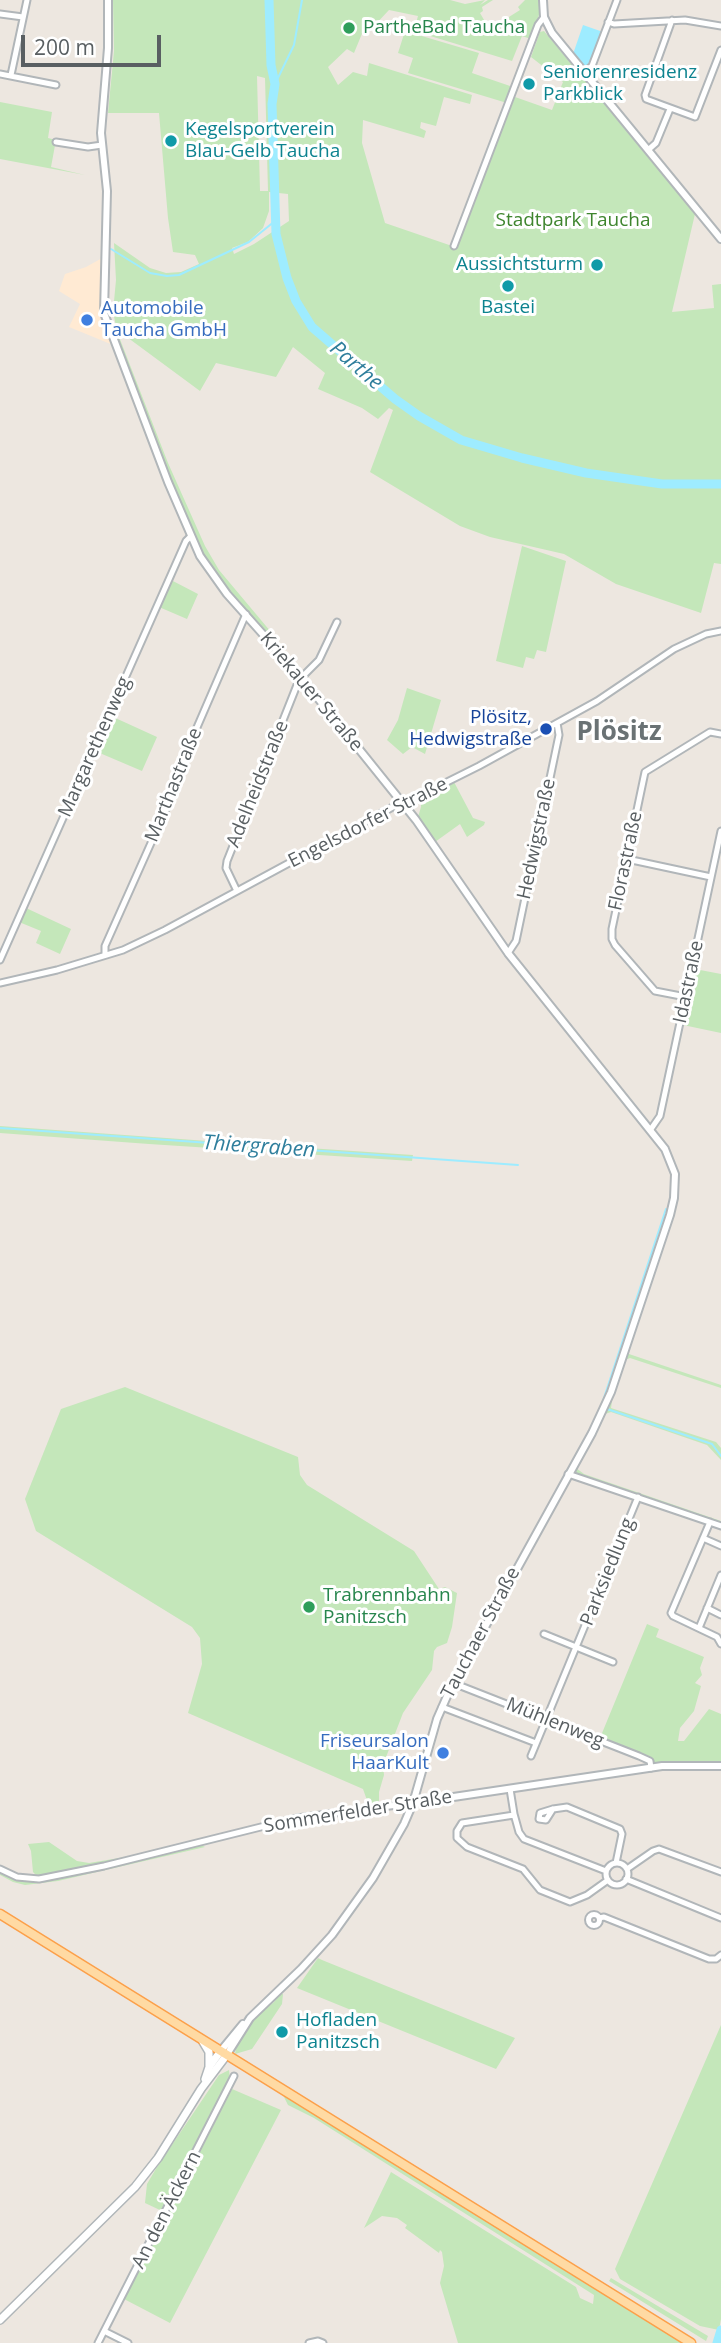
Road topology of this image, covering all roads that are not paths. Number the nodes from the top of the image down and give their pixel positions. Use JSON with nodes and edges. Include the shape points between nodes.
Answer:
{"nodes":[{"id":1,"x":27,"y":0,"type":"edge"},
{"id":2,"x":108,"y":0,"type":"edge"},
{"id":3,"x":543,"y":0,"type":"edge"},
{"id":4,"x":617,"y":0,"type":"edge"},
{"id":5,"x":0,"y":14,"type":"edge"},
{"id":6,"x":23,"y":17,"type":"junction"},
{"id":7,"x":544,"y":17,"type":"junction"},
{"id":8,"x":672,"y":20,"type":"junction"},
{"id":9,"x":608,"y":22,"type":"junction"},
{"id":10,"x":721,"y":26,"type":"edge"},
{"id":11,"x":721,"y":50,"type":"edge"},
{"id":12,"x":584,"y":73,"type":"junction"},
{"id":13,"x":0,"y":74,"type":"edge"},
{"id":14,"x":10,"y":75,"type":"junction"},
{"id":15,"x":56,"y":85,"type":"dead end"},
{"id":16,"x":670,"y":109,"type":"junction"},
{"id":17,"x":55,"y":142,"type":"dead end"},
{"id":18,"x":102,"y":145,"type":"junction"},
{"id":19,"x":648,"y":150,"type":"junction"},
{"id":20,"x":721,"y":239,"type":"edge"},
{"id":21,"x":454,"y":246,"type":"dead end"},
{"id":22,"x":191,"y":536,"type":"junction"},
{"id":23,"x":246,"y":614,"type":"junction"},
{"id":24,"x":337,"y":622,"type":"dead end"},
{"id":25,"x":721,"y":631,"type":"edge"},
{"id":26,"x":301,"y":677,"type":"junction"},
{"id":27,"x":557,"y":723,"type":"junction"},
{"id":28,"x":721,"y":734,"type":"edge"},
{"id":29,"x":402,"y":802,"type":"junction"},
{"id":30,"x":721,"y":831,"type":"edge"},
{"id":31,"x":627,"y":859,"type":"junction"},
{"id":32,"x":711,"y":877,"type":"junction"},
{"id":33,"x":237,"y":891,"type":"junction"},
{"id":34,"x":508,"y":953,"type":"junction"},
{"id":35,"x":105,"y":955,"type":"junction"},
{"id":36,"x":0,"y":960,"type":"edge"},
{"id":37,"x":0,"y":983,"type":"edge"},
{"id":38,"x":685,"y":997,"type":"junction"},
{"id":39,"x":651,"y":1129,"type":"junction"},
{"id":40,"x":675,"y":1174,"type":"joint"},
{"id":41,"x":568,"y":1474,"type":"junction"},
{"id":42,"x":638,"y":1497,"type":"junction"},
{"id":43,"x":710,"y":1522,"type":"junction"},
{"id":44,"x":721,"y":1526,"type":"edge"},
{"id":45,"x":703,"y":1538,"type":"junction"},
{"id":46,"x":721,"y":1546,"type":"edge"},
{"id":47,"x":721,"y":1575,"type":"edge"},
{"id":48,"x":707,"y":1608,"type":"junction"},
{"id":49,"x":721,"y":1615,"type":"edge"},
{"id":50,"x":699,"y":1628,"type":"junction"},
{"id":51,"x":544,"y":1634,"type":"dead end"},
{"id":52,"x":721,"y":1644,"type":"edge"},
{"id":53,"x":577,"y":1647,"type":"junction"},
{"id":54,"x":613,"y":1662,"type":"dead end"},
{"id":55,"x":453,"y":1683,"type":"junction"},
{"id":56,"x":442,"y":1707,"type":"junction"},
{"id":57,"x":547,"y":1719,"type":"junction"},
{"id":58,"x":536,"y":1742,"type":"junction"},
{"id":59,"x":531,"y":1756,"type":"dead end"},
{"id":60,"x":721,"y":1766,"type":"edge"},
{"id":61,"x":651,"y":1768,"type":"junction"},
{"id":62,"x":510,"y":1789,"type":"junction"},
{"id":63,"x":413,"y":1803,"type":"junction"},
{"id":64,"x":553,"y":1809,"type":"dead end"},
{"id":65,"x":514,"y":1815,"type":"junction"},
{"id":66,"x":616,"y":1863,"type":"junction"},
{"id":67,"x":0,"y":1869,"type":"edge"},
{"id":68,"x":627,"y":1869,"type":"junction"},
{"id":69,"x":606,"y":1871,"type":"junction"},
{"id":70,"x":721,"y":1872,"type":"edge"},
{"id":71,"x":626,"y":1879,"type":"junction"},
{"id":72,"x":608,"y":1880,"type":"junction"},
{"id":73,"x":0,"y":1914,"type":"edge"},
{"id":74,"x":599,"y":1918,"type":"dead end"},
{"id":75,"x":721,"y":1918,"type":"edge"},
{"id":76,"x":721,"y":1955,"type":"edge"},
{"id":77,"x":203,"y":2042,"type":"junction"},
{"id":78,"x":223,"y":2054,"type":"junction"},
{"id":79,"x":209,"y":2067,"type":"junction"},
{"id":80,"x":234,"y":2076,"type":"dead end"},
{"id":81,"x":201,"y":2089,"type":"junction"},
{"id":82,"x":0,"y":2320,"type":"edge"},
{"id":83,"x":104,"y":2331,"type":"junction"},
{"id":84,"x":98,"y":2343,"type":"edge"},
{"id":85,"x":128,"y":2343,"type":"edge"},
{"id":86,"x":309,"y":2343,"type":"edge"},
{"id":87,"x":323,"y":2343,"type":"edge"},
{"id":88,"x":691,"y":2343,"type":"edge"}],
"edges":[{"from":1,"to":6,"type":"street"},
{"from":2,"to":18,"type":"street","name":"Kriekauer Straße"},
{"from":3,"to":7,"type":"street"},
{"from":4,"to":9,"type":"street"},
{"from":5,"to":6,"type":"street"},
{"from":6,"to":14,"type":"street"},
{"from":7,"to":12,"type":"street"},
{"from":7,"to":21,"type":"street"},
{"from":8,"to":9,"type":"street"},
{"from":8,"to":10,"type":"street"},
{"from":8,"to":16,"type":"street","via":[[645,95]]},
{"from":9,"to":12,"type":"street","via":[[592,66]]},
{"from":11,"to":16,"type":"street","via":[[695,117]]},
{"from":12,"to":19,"type":"street"},
{"from":13,"to":14,"type":"street"},
{"from":14,"to":15,"type":"street"},
{"from":16,"to":19,"type":"street","via":[[656,143]]},
{"from":17,"to":18,"type":"street"},
{"from":18,"to":22,"type":"street","name":"Kriekauer Straße","via":[[107,191],[104,313]]},
{"from":19,"to":20,"type":"street"},
{"from":22,"to":23,"type":"street","name":"Kriekauer Straße","via":[[210,572]]},
{"from":22,"to":36,"type":"street","name":"Margarethenweg"},
{"from":23,"to":26,"type":"street","name":"Kriekauer Straße"},
{"from":23,"to":35,"type":"street","name":"Marthastraße"},
{"from":24,"to":26,"type":"street","name":"Adelheidstraße","via":[[319,660]]},
{"from":25,"to":27,"type":"street","name":"Engelsdorfer Straße","via":[[674,649]]},
{"from":26,"to":29,"type":"street","name":"Kriekauer Straße"},
{"from":26,"to":33,"type":"street","name":"Adelheidstraße","via":[[227,861]]},
{"from":27,"to":29,"type":"street","name":"Engelsdorfer Straße"},
{"from":27,"to":34,"type":"street","name":"Hedwigstraße","via":[[559,735],[516,941]]},
{"from":28,"to":31,"type":"street","name":"Florastraße","via":[[710,732],[645,772]]},
{"from":29,"to":33,"type":"street","name":"Engelsdorfer Straße"},
{"from":29,"to":34,"type":"street","name":"Kriekauer Straße"},
{"from":30,"to":32,"type":"street","name":"Idastraße"},
{"from":31,"to":32,"type":"street"},
{"from":31,"to":38,"type":"street","name":"Florastraße","via":[[612,939],[655,991]]},
{"from":32,"to":38,"type":"street","name":"Idastraße"},
{"from":33,"to":35,"type":"street","name":"Engelsdorfer Straße","via":[[165,930]]},
{"from":34,"to":39,"type":"street","name":"Kriekauer Straße"},
{"from":35,"to":37,"type":"street","name":"Engelsdorfer Straße"},
{"from":38,"to":39,"type":"street","name":"Idastraße","via":[[660,1116]]},
{"from":39,"to":40,"type":"street","name":"Kriekauer Straße"},
{"from":40,"to":41,"type":"street","name":"Tauchaer Straße","via":[[670,1215],[611,1392]]},
{"from":41,"to":42,"type":"street"},
{"from":41,"to":55,"type":"street","name":"Tauchaer Straße"},
{"from":42,"to":43,"type":"street"},
{"from":42,"to":53,"type":"street","name":"Parksiedlung"},
{"from":43,"to":44,"type":"street"},
{"from":43,"to":45,"type":"street"},
{"from":45,"to":46,"type":"street"},
{"from":45,"to":50,"type":"street","via":[[671,1613]]},
{"from":47,"to":48,"type":"street"},
{"from":48,"to":49,"type":"street"},
{"from":48,"to":50,"type":"street"},
{"from":50,"to":52,"type":"street"},
{"from":51,"to":53,"type":"street","name":"Parksiedlung"},
{"from":53,"to":54,"type":"street","name":"Parksiedlung"},
{"from":53,"to":57,"type":"street","name":"Parksiedlung"},
{"from":55,"to":56,"type":"street","name":"Tauchaer Straße"},
{"from":55,"to":57,"type":"street","name":"Mühlenweg"},
{"from":56,"to":58,"type":"street"},
{"from":56,"to":63,"type":"street","name":"Tauchaer Straße"},
{"from":57,"to":58,"type":"street","name":"Parksiedlung"},
{"from":57,"to":61,"type":"street","name":"Mühlenweg","via":[[650,1761]]},
{"from":58,"to":59,"type":"street","name":"Parksiedlung"},
{"from":60,"to":61,"type":"street","name":"Sommerfelder Straße"},
{"from":61,"to":62,"type":"street","name":"Sommerfelder Straße"},
{"from":62,"to":63,"type":"street","name":"Sommerfelder Straße"},
{"from":62,"to":65,"type":"street"},
{"from":63,"to":67,"type":"street","name":"Sommerfelder Straße","via":[[297,1818],[39,1878],[16,1877]]},
{"from":63,"to":78,"type":"street","name":"Tauchaer Straße","via":[[373,1878],[332,1935],[250,2018]]},
{"from":64,"to":66,"type":"street","via":[[567,1807],[620,1829]]},
{"from":65,"to":69,"type":"street","via":[[524,1839]]},
{"from":65,"to":72,"type":"street","via":[[462,1823],[457,1838],[467,1847],[523,1869],[540,1890],[570,1902]]},
{"from":66,"to":68,"type":"street"},
{"from":66,"to":69,"type":"street"},
{"from":68,"to":70,"type":"street","via":[[659,1849]]},
{"from":68,"to":71,"type":"street"},
{"from":69,"to":72,"type":"street"},
{"from":71,"to":72,"type":"street","via":[[617,1885]]},
{"from":71,"to":75,"type":"street"},
{"from":73,"to":77,"type":"main road"},
{"from":74,"to":76,"type":"street","via":[[709,1959]]},
{"from":77,"to":78,"type":"main road"},
{"from":77,"to":79,"type":"main road","via":[[209,2052]]},
{"from":78,"to":79,"type":"main road"},
{"from":78,"to":81,"type":"main road"},
{"from":78,"to":88,"type":"main road"},
{"from":79,"to":81,"type":"main road"},
{"from":80,"to":83,"type":"street","name":"An den Äckern"},
{"from":81,"to":82,"type":"main road","via":[[135,2187]]},
{"from":83,"to":84,"type":"street","name":"An den Äckern"},
{"from":83,"to":85,"type":"street"},
{"from":86,"to":87,"type":"street"}]}
